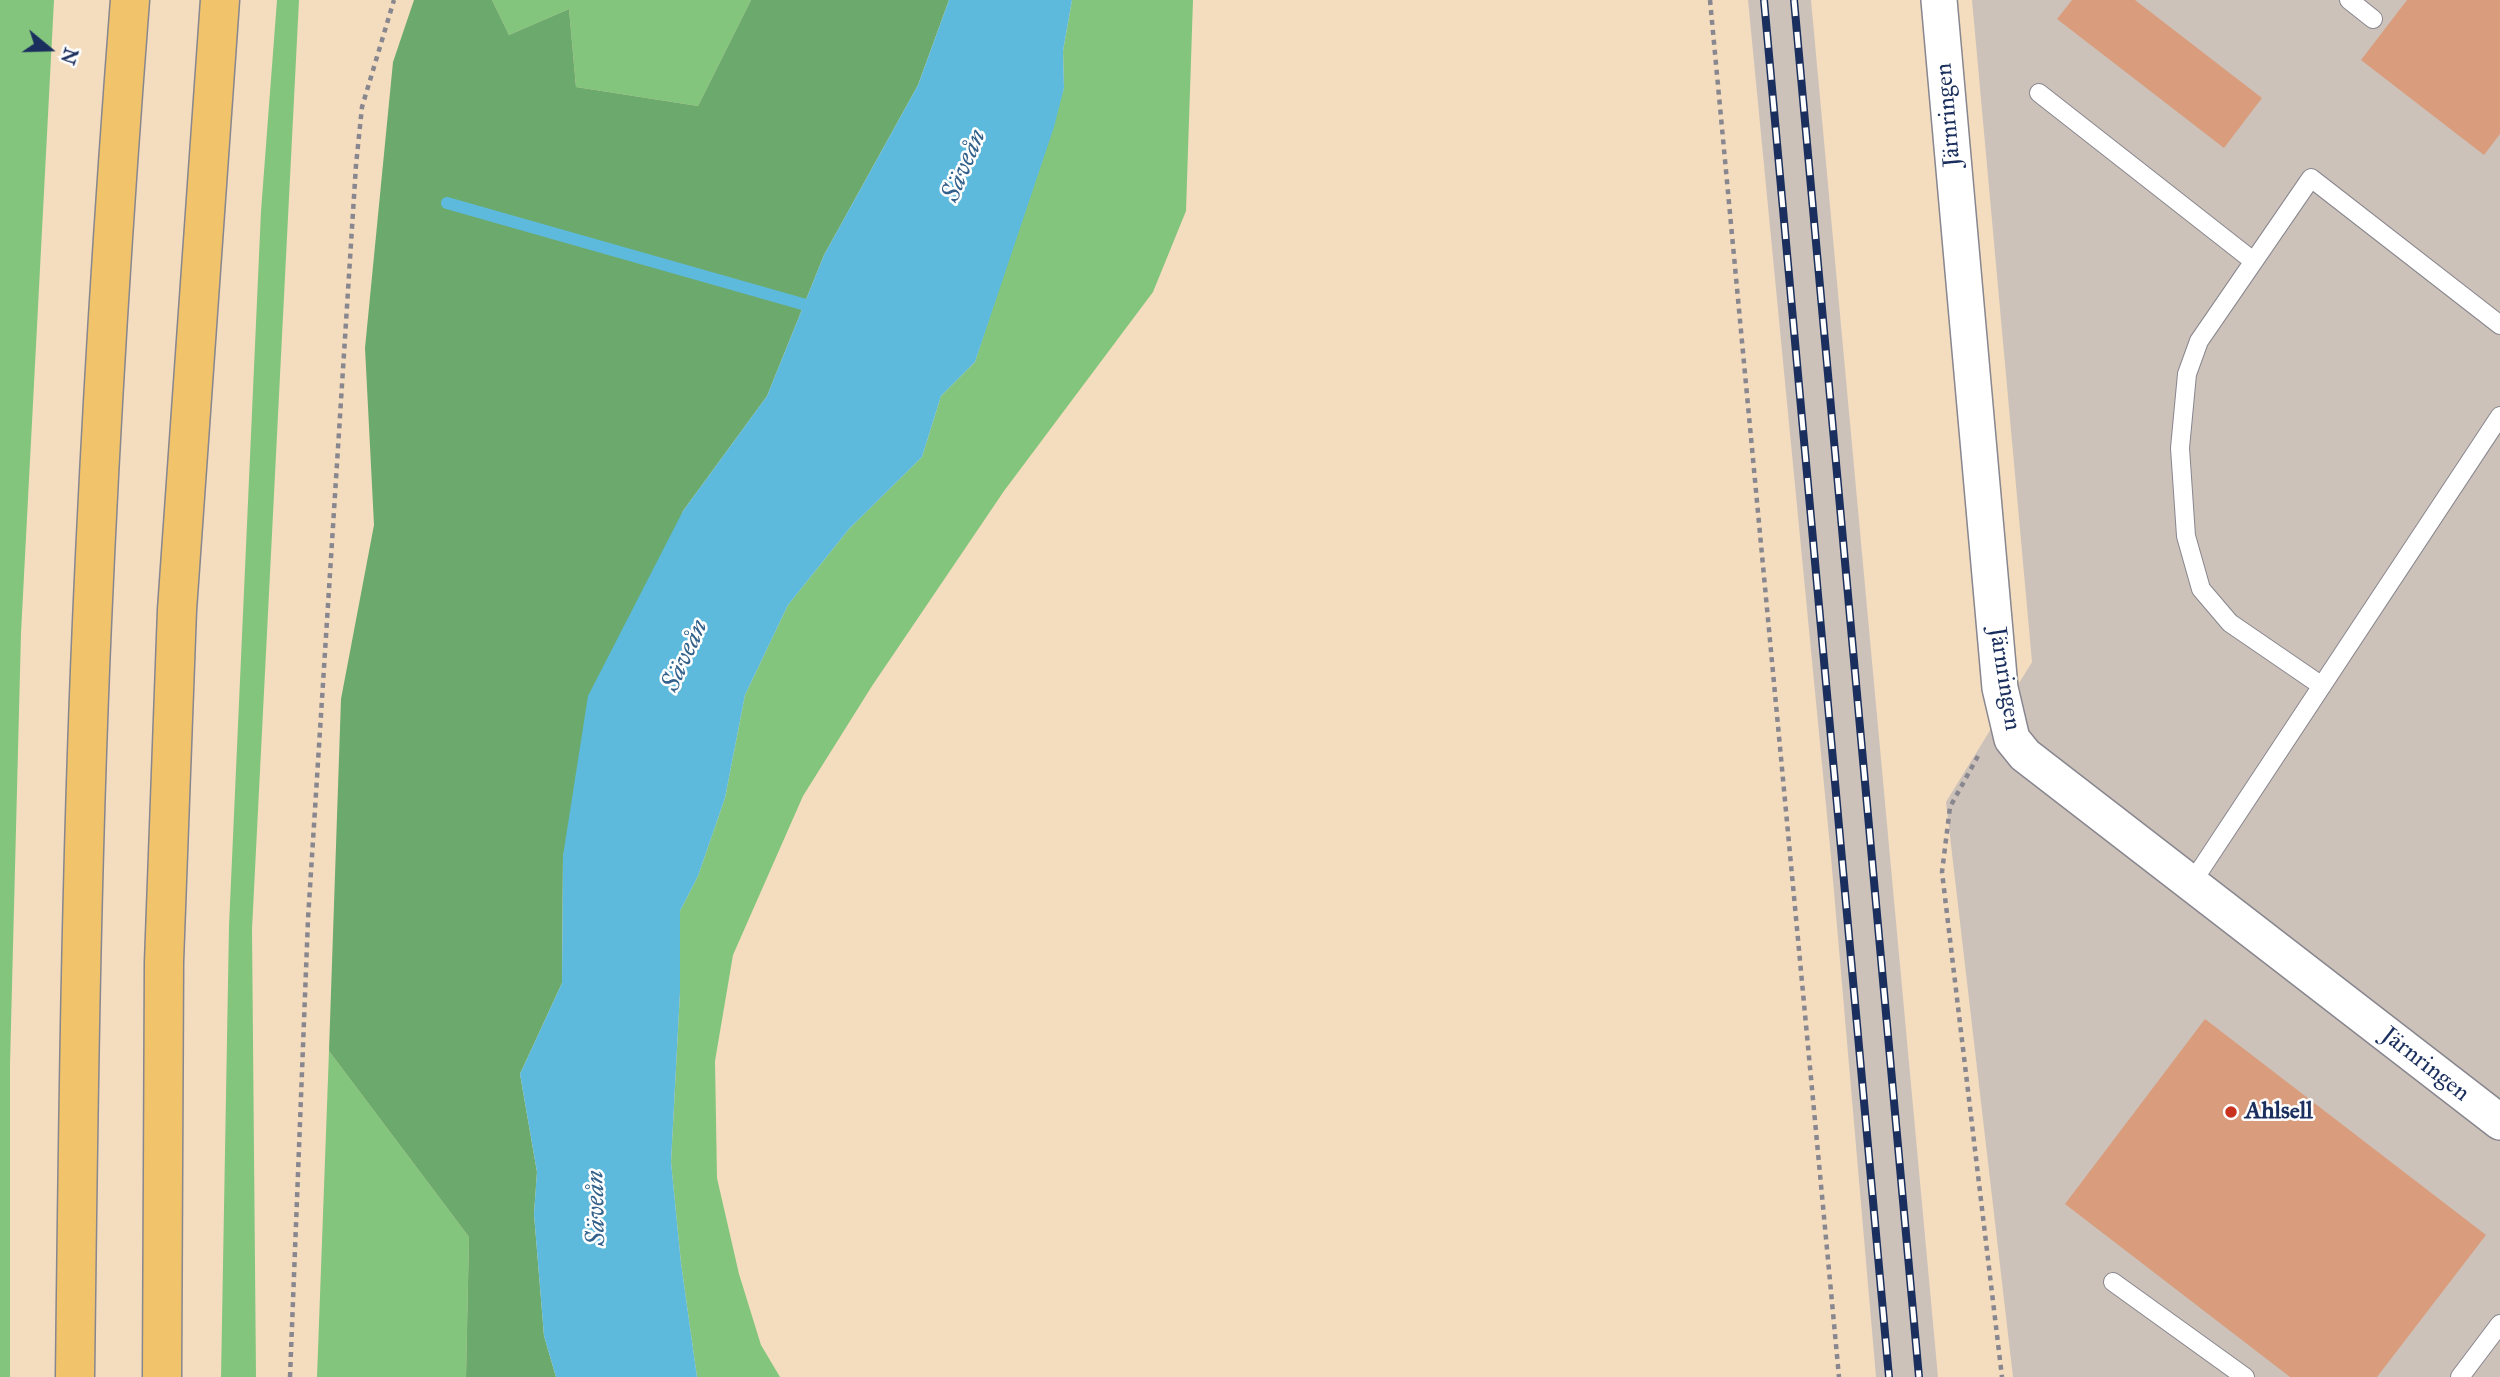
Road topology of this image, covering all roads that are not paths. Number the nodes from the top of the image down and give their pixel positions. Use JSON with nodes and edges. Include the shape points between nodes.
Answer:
{"nodes":[{"id":1,"x":130,"y":0,"type":"edge"},
{"id":2,"x":220,"y":0,"type":"edge"},
{"id":3,"x":1939,"y":0,"type":"edge"},
{"id":4,"x":2349,"y":0,"type":"edge"},
{"id":5,"x":2373,"y":19,"type":"dead end"},
{"id":6,"x":2039,"y":93,"type":"dead end"},
{"id":7,"x":2252,"y":260,"type":"junction"},
{"id":8,"x":2500,"y":326,"type":"edge"},
{"id":9,"x":2500,"y":416,"type":"edge"},
{"id":10,"x":2322,"y":686,"type":"junction"},
{"id":11,"x":2191,"y":884,"type":"junction"},
{"id":12,"x":2500,"y":1122,"type":"edge"},
{"id":13,"x":2113,"y":1282,"type":"dead end"},
{"id":14,"x":2500,"y":1324,"type":"edge"},
{"id":15,"x":75,"y":1377,"type":"edge"},
{"id":16,"x":162,"y":1377,"type":"edge"},
{"id":17,"x":2245,"y":1377,"type":"edge"},
{"id":18,"x":2460,"y":1377,"type":"edge"}],
"edges":[{"from":1,"to":15,"type":"highway","via":[[92,622]]},
{"from":2,"to":16,"type":"highway","via":[[177,610],[164,962]]},
{"from":3,"to":11,"type":"street","name":"Järnringen","via":[[2000,688],[2012,739],[2025,755]]},
{"from":4,"to":5,"type":"lane"},
{"from":6,"to":7,"type":"lane"},
{"from":7,"to":8,"type":"lane","via":[[2311,178]]},
{"from":7,"to":10,"type":"lane","via":[[2199,341],[2187,374],[2180,448],[2186,537],[2193,568],[2213,606],[2230,623]]},
{"from":9,"to":10,"type":"lane"},
{"from":10,"to":11,"type":"lane"},
{"from":11,"to":12,"type":"street","name":"Järnringen"},
{"from":13,"to":17,"type":"lane"},
{"from":14,"to":18,"type":"lane"}]}
